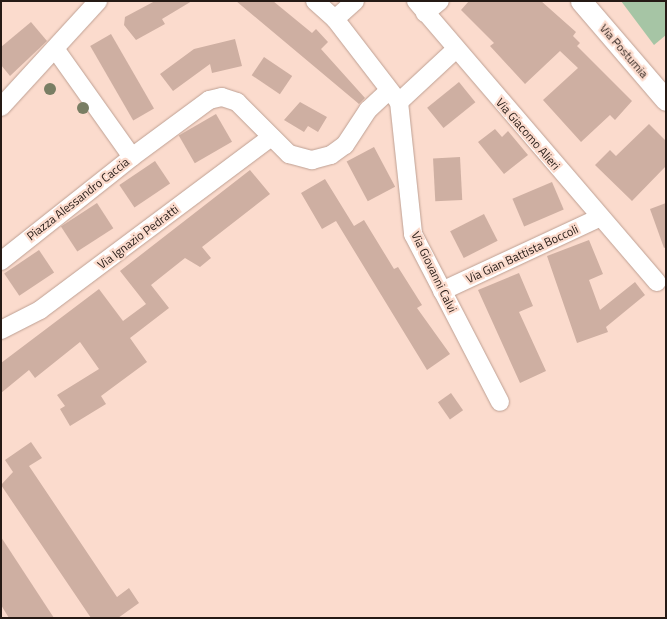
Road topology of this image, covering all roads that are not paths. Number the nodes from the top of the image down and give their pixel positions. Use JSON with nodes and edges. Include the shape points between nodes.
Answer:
{"nodes":[{"id":1,"x":98,"y":1,"type":"edge"},
{"id":2,"x":315,"y":1,"type":"edge"},
{"id":3,"x":356,"y":1,"type":"edge"},
{"id":4,"x":440,"y":1,"type":"edge"},
{"id":5,"x":581,"y":1,"type":"edge"},
{"id":6,"x":420,"y":7,"type":"edge"},
{"id":7,"x":335,"y":19,"type":"junction"},
{"id":8,"x":56,"y":50,"type":"junction"},
{"id":9,"x":455,"y":50,"type":"junction"},
{"id":10,"x":393,"y":97,"type":"junction"},
{"id":11,"x":666,"y":100,"type":"edge"},
{"id":12,"x":1,"y":107,"type":"edge"},
{"id":13,"x":271,"y":137,"type":"junction"},
{"id":14,"x":132,"y":157,"type":"junction"},
{"id":15,"x":601,"y":218,"type":"junction"},
{"id":16,"x":1,"y":261,"type":"edge"},
{"id":17,"x":657,"y":282,"type":"dead end"},
{"id":18,"x":442,"y":290,"type":"junction"},
{"id":19,"x":1,"y":330,"type":"edge"},
{"id":20,"x":500,"y":402,"type":"dead end"}],
"edges":[{"from":1,"to":8,"type":"street"},
{"from":2,"to":7,"type":"street"},
{"from":3,"to":7,"type":"street"},
{"from":4,"to":6,"type":"street"},
{"from":5,"to":11,"type":"street","name":"Via Postumia"},
{"from":6,"to":9,"type":"street","name":"Via Giacomo Alieri"},
{"from":7,"to":10,"type":"street"},
{"from":8,"to":12,"type":"street"},
{"from":8,"to":14,"type":"street","name":"Piazza Alessandro Caccia"},
{"from":9,"to":10,"type":"street"},
{"from":9,"to":15,"type":"street","name":"Via Giacomo Alieri"},
{"from":10,"to":13,"type":"street","via":[[368,110],[345,145],[331,155],[312,160],[289,154]]},
{"from":10,"to":18,"type":"street","name":"Via Giovanni Calvi","via":[[413,234]]},
{"from":13,"to":14,"type":"street","via":[[237,102],[222,97],[209,100]]},
{"from":13,"to":19,"type":"street","name":"Via Ignazio Pedratti","via":[[40,310]]},
{"from":14,"to":16,"type":"street","name":"Piazza Alessandro Caccia"},
{"from":15,"to":17,"type":"street","name":"Via Giacomo Alieri"},
{"from":15,"to":18,"type":"street","name":"Via Gian Battista Boccoli"},
{"from":18,"to":20,"type":"street","name":"Via Giovanni Calvi"}]}
